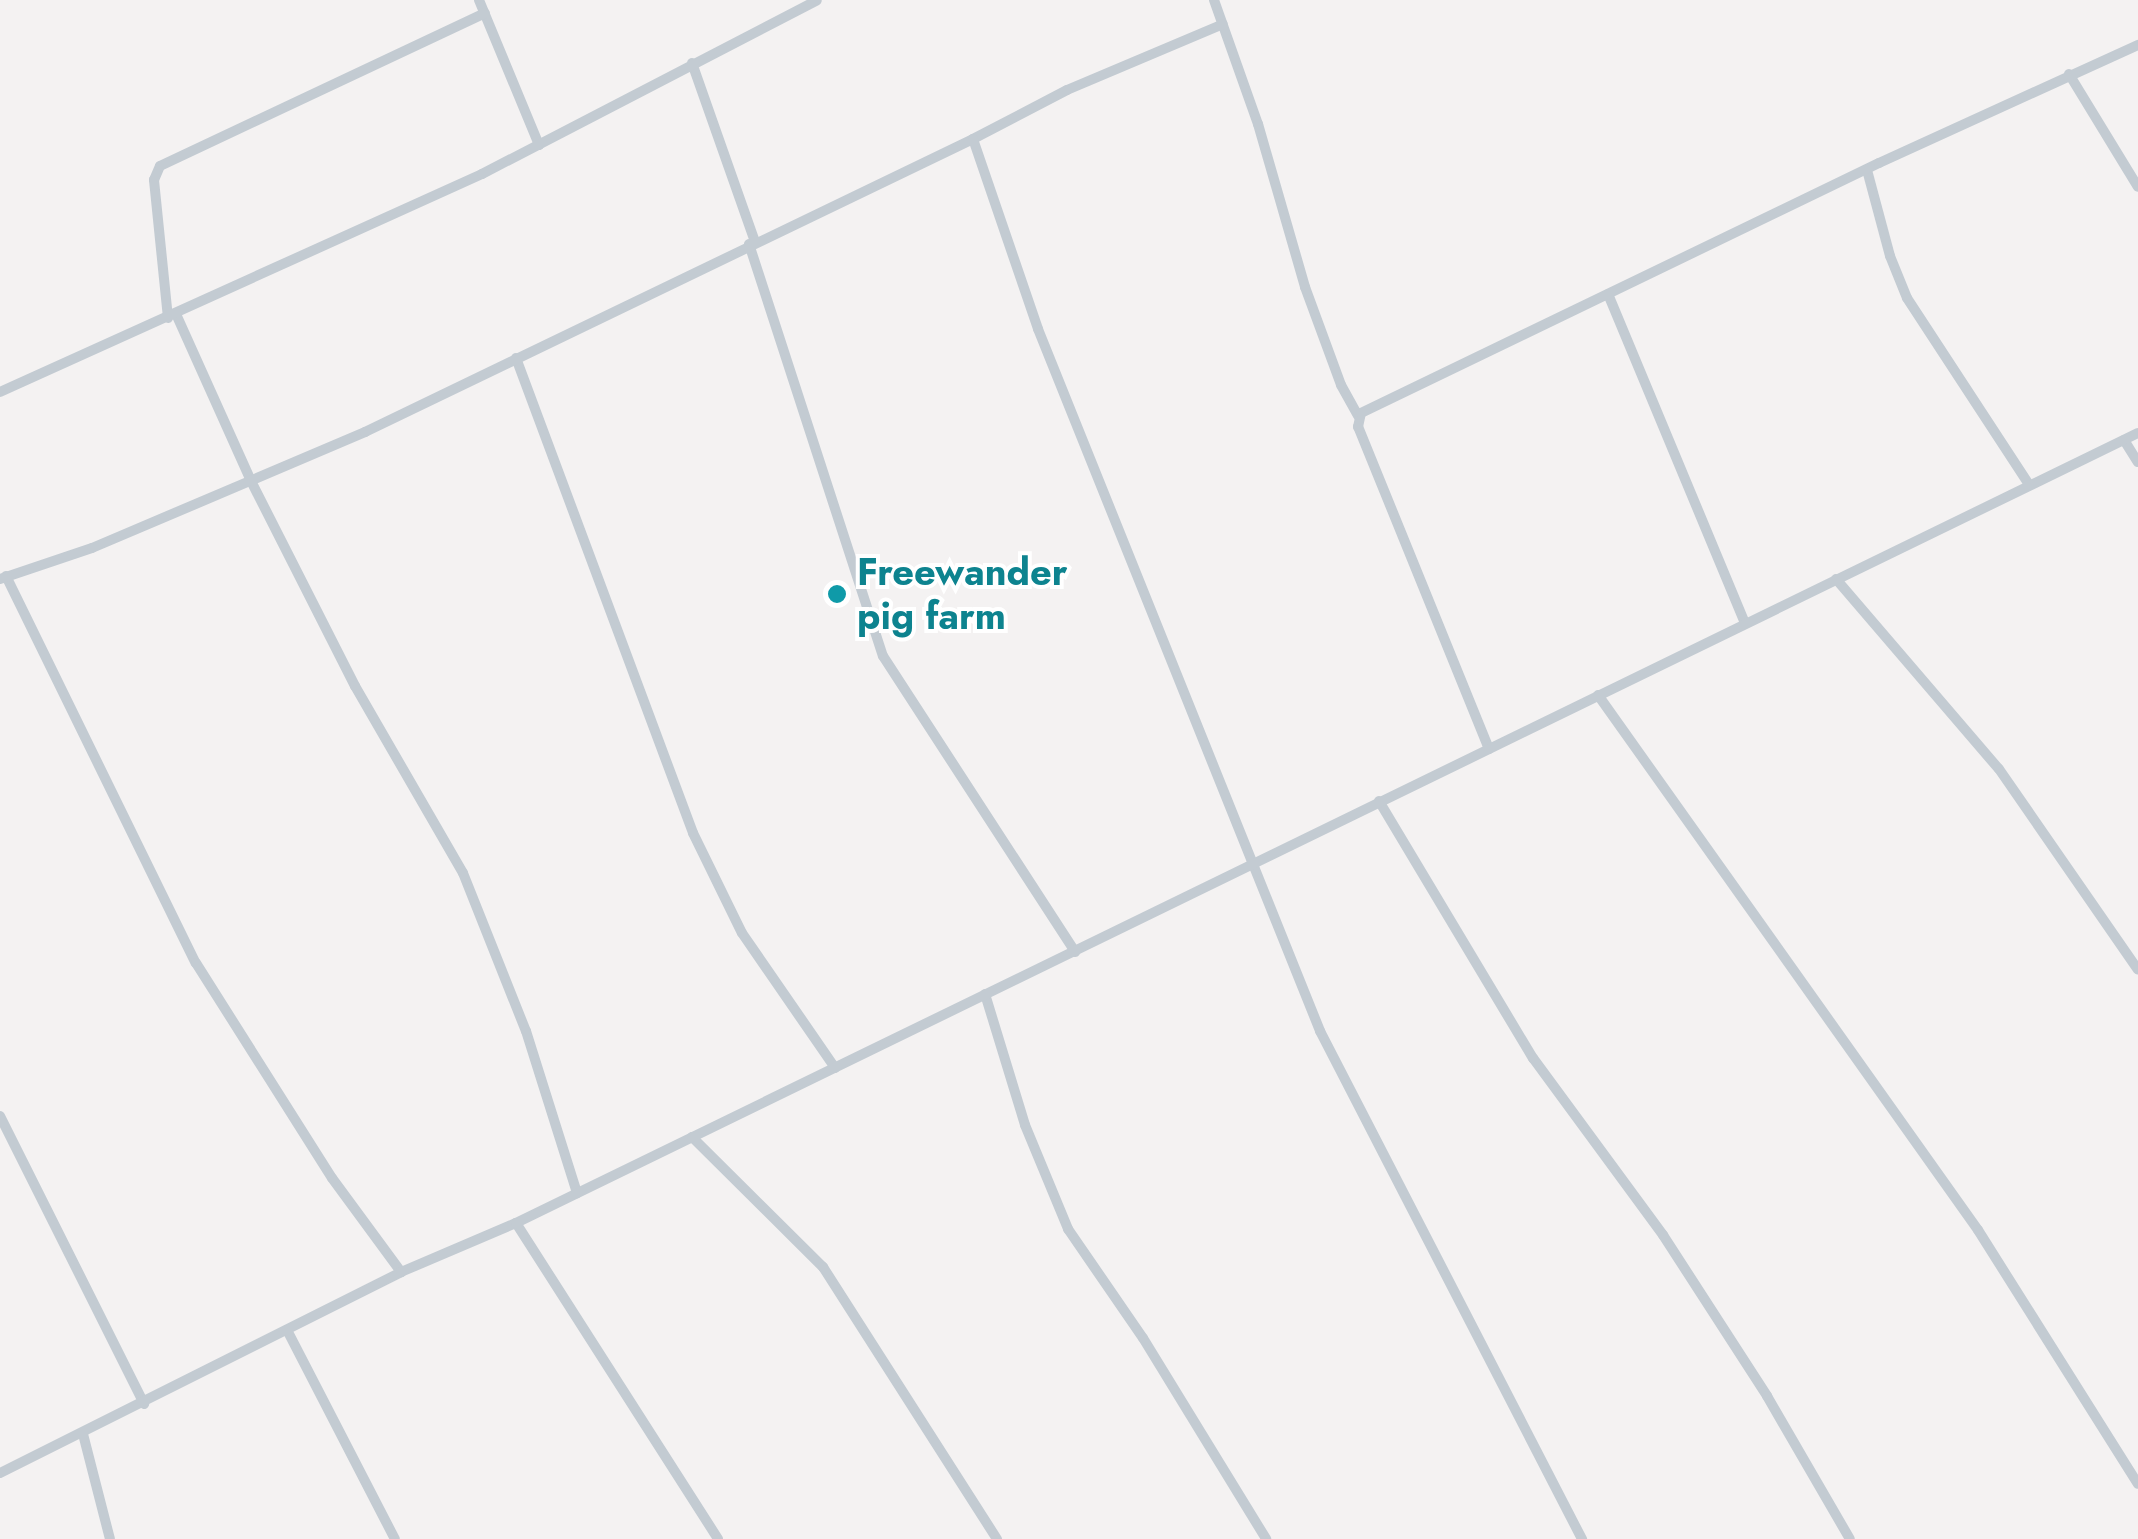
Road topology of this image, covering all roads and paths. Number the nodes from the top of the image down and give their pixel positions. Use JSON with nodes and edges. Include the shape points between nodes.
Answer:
{"nodes":[{"id":1,"x":480,"y":0,"type":"edge"},
{"id":2,"x":817,"y":0,"type":"edge"},
{"id":3,"x":1214,"y":0,"type":"edge"},
{"id":4,"x":485,"y":13,"type":"junction"},
{"id":5,"x":1223,"y":24,"type":"junction"},
{"id":6,"x":2138,"y":45,"type":"edge"},
{"id":7,"x":692,"y":64,"type":"junction"},
{"id":8,"x":2069,"y":74,"type":"junction"},
{"id":9,"x":973,"y":139,"type":"junction"},
{"id":10,"x":539,"y":145,"type":"junction"},
{"id":11,"x":1867,"y":170,"type":"junction"},
{"id":12,"x":2138,"y":187,"type":"edge"},
{"id":13,"x":752,"y":243,"type":"junction"},
{"id":14,"x":1608,"y":294,"type":"junction"},
{"id":15,"x":172,"y":316,"type":"junction"},
{"id":16,"x":516,"y":358,"type":"junction"},
{"id":17,"x":0,"y":392,"type":"edge"},
{"id":18,"x":1358,"y":416,"type":"junction"},
{"id":19,"x":2138,"y":433,"type":"edge"},
{"id":20,"x":2124,"y":440,"type":"junction"},
{"id":21,"x":2138,"y":462,"type":"edge"},
{"id":22,"x":251,"y":481,"type":"junction"},
{"id":23,"x":2028,"y":483,"type":"junction"},
{"id":24,"x":3,"y":578,"type":"edge"},
{"id":25,"x":1836,"y":578,"type":"junction"},
{"id":26,"x":1744,"y":621,"type":"junction"},
{"id":27,"x":1598,"y":695,"type":"junction"},
{"id":28,"x":1489,"y":749,"type":"junction"},
{"id":29,"x":1379,"y":801,"type":"junction"},
{"id":30,"x":1254,"y":864,"type":"junction"},
{"id":31,"x":1075,"y":952,"type":"junction"},
{"id":32,"x":2138,"y":970,"type":"edge"},
{"id":33,"x":985,"y":994,"type":"junction"},
{"id":34,"x":836,"y":1068,"type":"junction"},
{"id":35,"x":0,"y":1116,"type":"edge"},
{"id":36,"x":692,"y":1138,"type":"junction"},
{"id":37,"x":577,"y":1193,"type":"junction"},
{"id":38,"x":516,"y":1223,"type":"junction"},
{"id":39,"x":402,"y":1272,"type":"junction"},
{"id":40,"x":287,"y":1330,"type":"junction"},
{"id":41,"x":144,"y":1404,"type":"junction"},
{"id":42,"x":83,"y":1434,"type":"junction"},
{"id":43,"x":0,"y":1474,"type":"edge"},
{"id":44,"x":2138,"y":1484,"type":"edge"},
{"id":45,"x":110,"y":1539,"type":"edge"},
{"id":46,"x":396,"y":1539,"type":"edge"},
{"id":47,"x":718,"y":1539,"type":"edge"},
{"id":48,"x":998,"y":1539,"type":"edge"},
{"id":49,"x":1266,"y":1539,"type":"edge"},
{"id":50,"x":1582,"y":1539,"type":"edge"},
{"id":51,"x":1850,"y":1539,"type":"edge"}],
"edges":[{"from":1,"to":4,"type":"street"},
{"from":2,"to":7,"type":"street"},
{"from":3,"to":5,"type":"street"},
{"from":4,"to":10,"type":"street"},
{"from":4,"to":15,"type":"street","via":[[160,166],[154,180]]},
{"from":5,"to":9,"type":"street","via":[[1066,90]]},
{"from":5,"to":18,"type":"street","via":[[1305,286]]},
{"from":6,"to":8,"type":"street"},
{"from":7,"to":10,"type":"street"},
{"from":7,"to":13,"type":"street"},
{"from":8,"to":11,"type":"street"},
{"from":8,"to":12,"type":"street"},
{"from":9,"to":13,"type":"street"},
{"from":9,"to":30,"type":"street","via":[[1038,329]]},
{"from":10,"to":15,"type":"street"},
{"from":11,"to":14,"type":"street"},
{"from":11,"to":23,"type":"street","via":[[1907,298]]},
{"from":13,"to":16,"type":"street"},
{"from":13,"to":31,"type":"street","via":[[883,656]]},
{"from":14,"to":18,"type":"street"},
{"from":14,"to":26,"type":"street"},
{"from":15,"to":17,"type":"street"},
{"from":15,"to":22,"type":"street"},
{"from":16,"to":22,"type":"street"},
{"from":16,"to":34,"type":"street","via":[[693,833],[742,932]]},
{"from":18,"to":28,"type":"street"},
{"from":19,"to":20,"type":"street"},
{"from":20,"to":21,"type":"street"},
{"from":20,"to":23,"type":"street"},
{"from":22,"to":24,"type":"street"},
{"from":22,"to":37,"type":"street","via":[[354,686],[463,873],[526,1031]]},
{"from":23,"to":25,"type":"street"},
{"from":24,"to":39,"type":"street","via":[[196,963],[332,1178]]},
{"from":25,"to":26,"type":"street"},
{"from":25,"to":32,"type":"street","via":[[1999,769]]},
{"from":26,"to":27,"type":"street"},
{"from":27,"to":28,"type":"street"},
{"from":27,"to":44,"type":"street","via":[[1978,1230]]},
{"from":28,"to":29,"type":"street"},
{"from":29,"to":30,"type":"street"},
{"from":29,"to":51,"type":"street","via":[[1533,1058],[1664,1235]]},
{"from":30,"to":31,"type":"street"},
{"from":30,"to":50,"type":"street","via":[[1345,1086]]},
{"from":31,"to":33,"type":"street"},
{"from":33,"to":34,"type":"street"},
{"from":33,"to":49,"type":"street","via":[[1019,1107],[1068,1228]]},
{"from":34,"to":36,"type":"street"},
{"from":35,"to":41,"type":"street"},
{"from":36,"to":37,"type":"street"},
{"from":36,"to":48,"type":"street","via":[[823,1267]]},
{"from":37,"to":38,"type":"street"},
{"from":38,"to":39,"type":"street"},
{"from":38,"to":47,"type":"street"},
{"from":39,"to":40,"type":"street"},
{"from":40,"to":41,"type":"street"},
{"from":40,"to":46,"type":"street"},
{"from":41,"to":42,"type":"street"},
{"from":42,"to":43,"type":"street"},
{"from":42,"to":45,"type":"street"}]}
